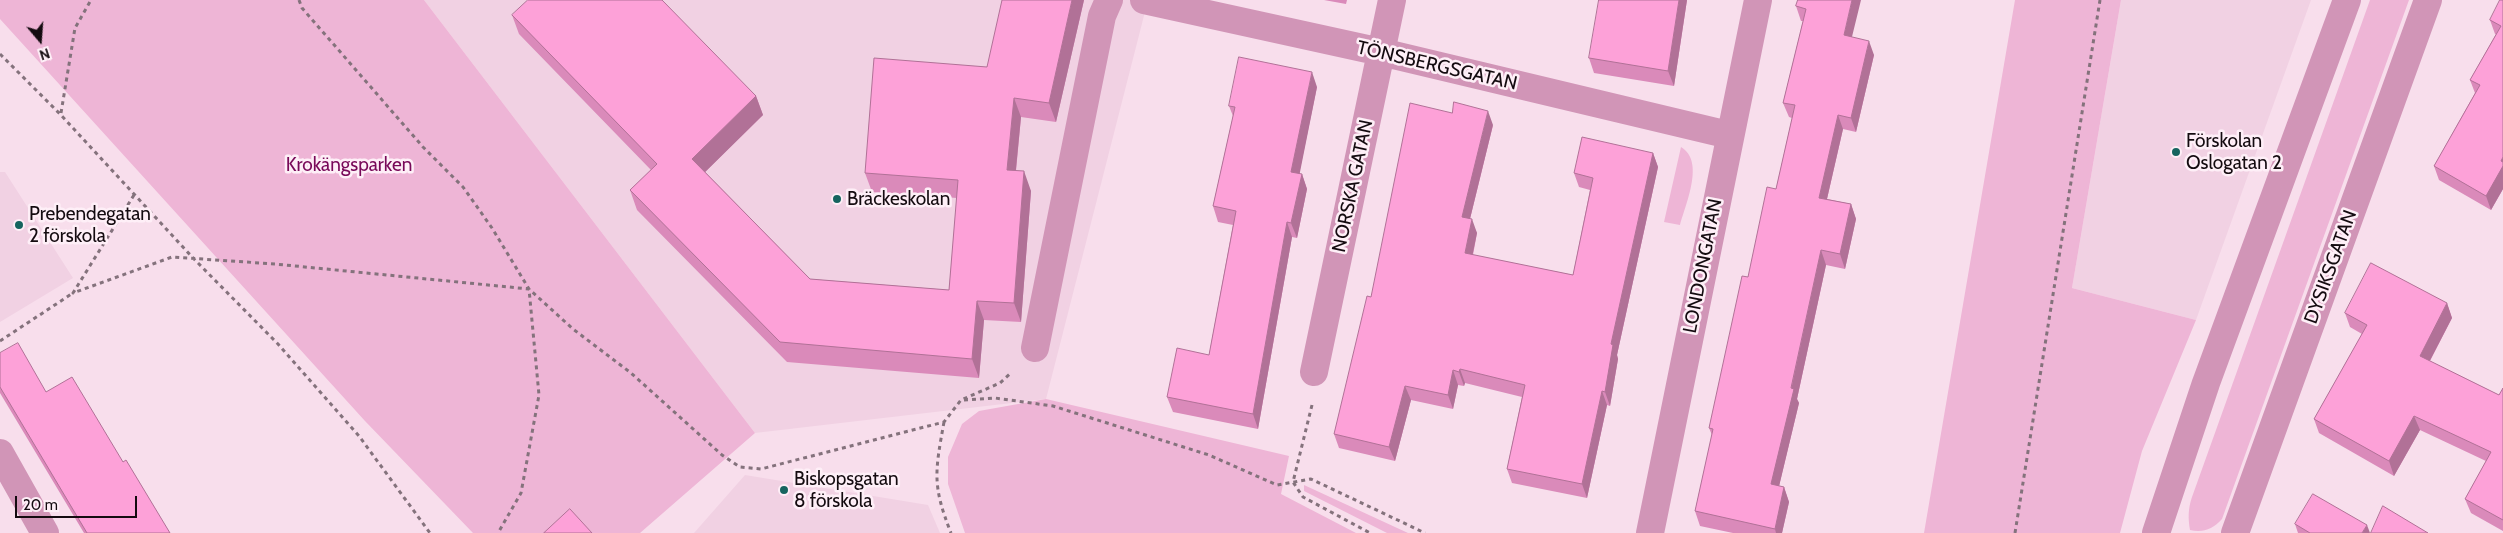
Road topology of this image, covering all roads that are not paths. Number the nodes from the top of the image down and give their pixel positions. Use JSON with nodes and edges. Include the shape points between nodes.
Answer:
{"nodes":[{"id":1,"x":1110,"y":0,"type":"edge"},
{"id":2,"x":1144,"y":0,"type":"edge"},
{"id":3,"x":1392,"y":0,"type":"edge"},
{"id":4,"x":1758,"y":0,"type":"edge"},
{"id":5,"x":2347,"y":0,"type":"edge"},
{"id":6,"x":2428,"y":0,"type":"edge"},
{"id":7,"x":1382,"y":52,"type":"junction"},
{"id":8,"x":1729,"y":135,"type":"junction"},
{"id":9,"x":1035,"y":348,"type":"road end"},
{"id":10,"x":1314,"y":372,"type":"road end"},
{"id":11,"x":0,"y":453,"type":"edge"},
{"id":12,"x":45,"y":533,"type":"edge"},
{"id":13,"x":1650,"y":533,"type":"edge"},
{"id":14,"x":2156,"y":533,"type":"edge"},
{"id":15,"x":2235,"y":533,"type":"edge"}],
"edges":[{"from":1,"to":9,"type":"street","via":[[1102,16]]},
{"from":2,"to":7,"type":"street","name":"TÖNSBERGSGATAN"},
{"from":3,"to":7,"type":"street","name":"NORSKA GATAN"},
{"from":4,"to":8,"type":"street","name":"LONDONGATAN"},
{"from":5,"to":14,"type":"street","via":[[2206,383]]},
{"from":6,"to":15,"type":"street","name":"DYSIKSGATAN"},
{"from":7,"to":8,"type":"street","name":"TÖNSBERGSGATAN"},
{"from":7,"to":10,"type":"street","name":"NORSKA GATAN"},
{"from":8,"to":13,"type":"street","name":"LONDONGATAN"},
{"from":11,"to":12,"type":"street"}]}
